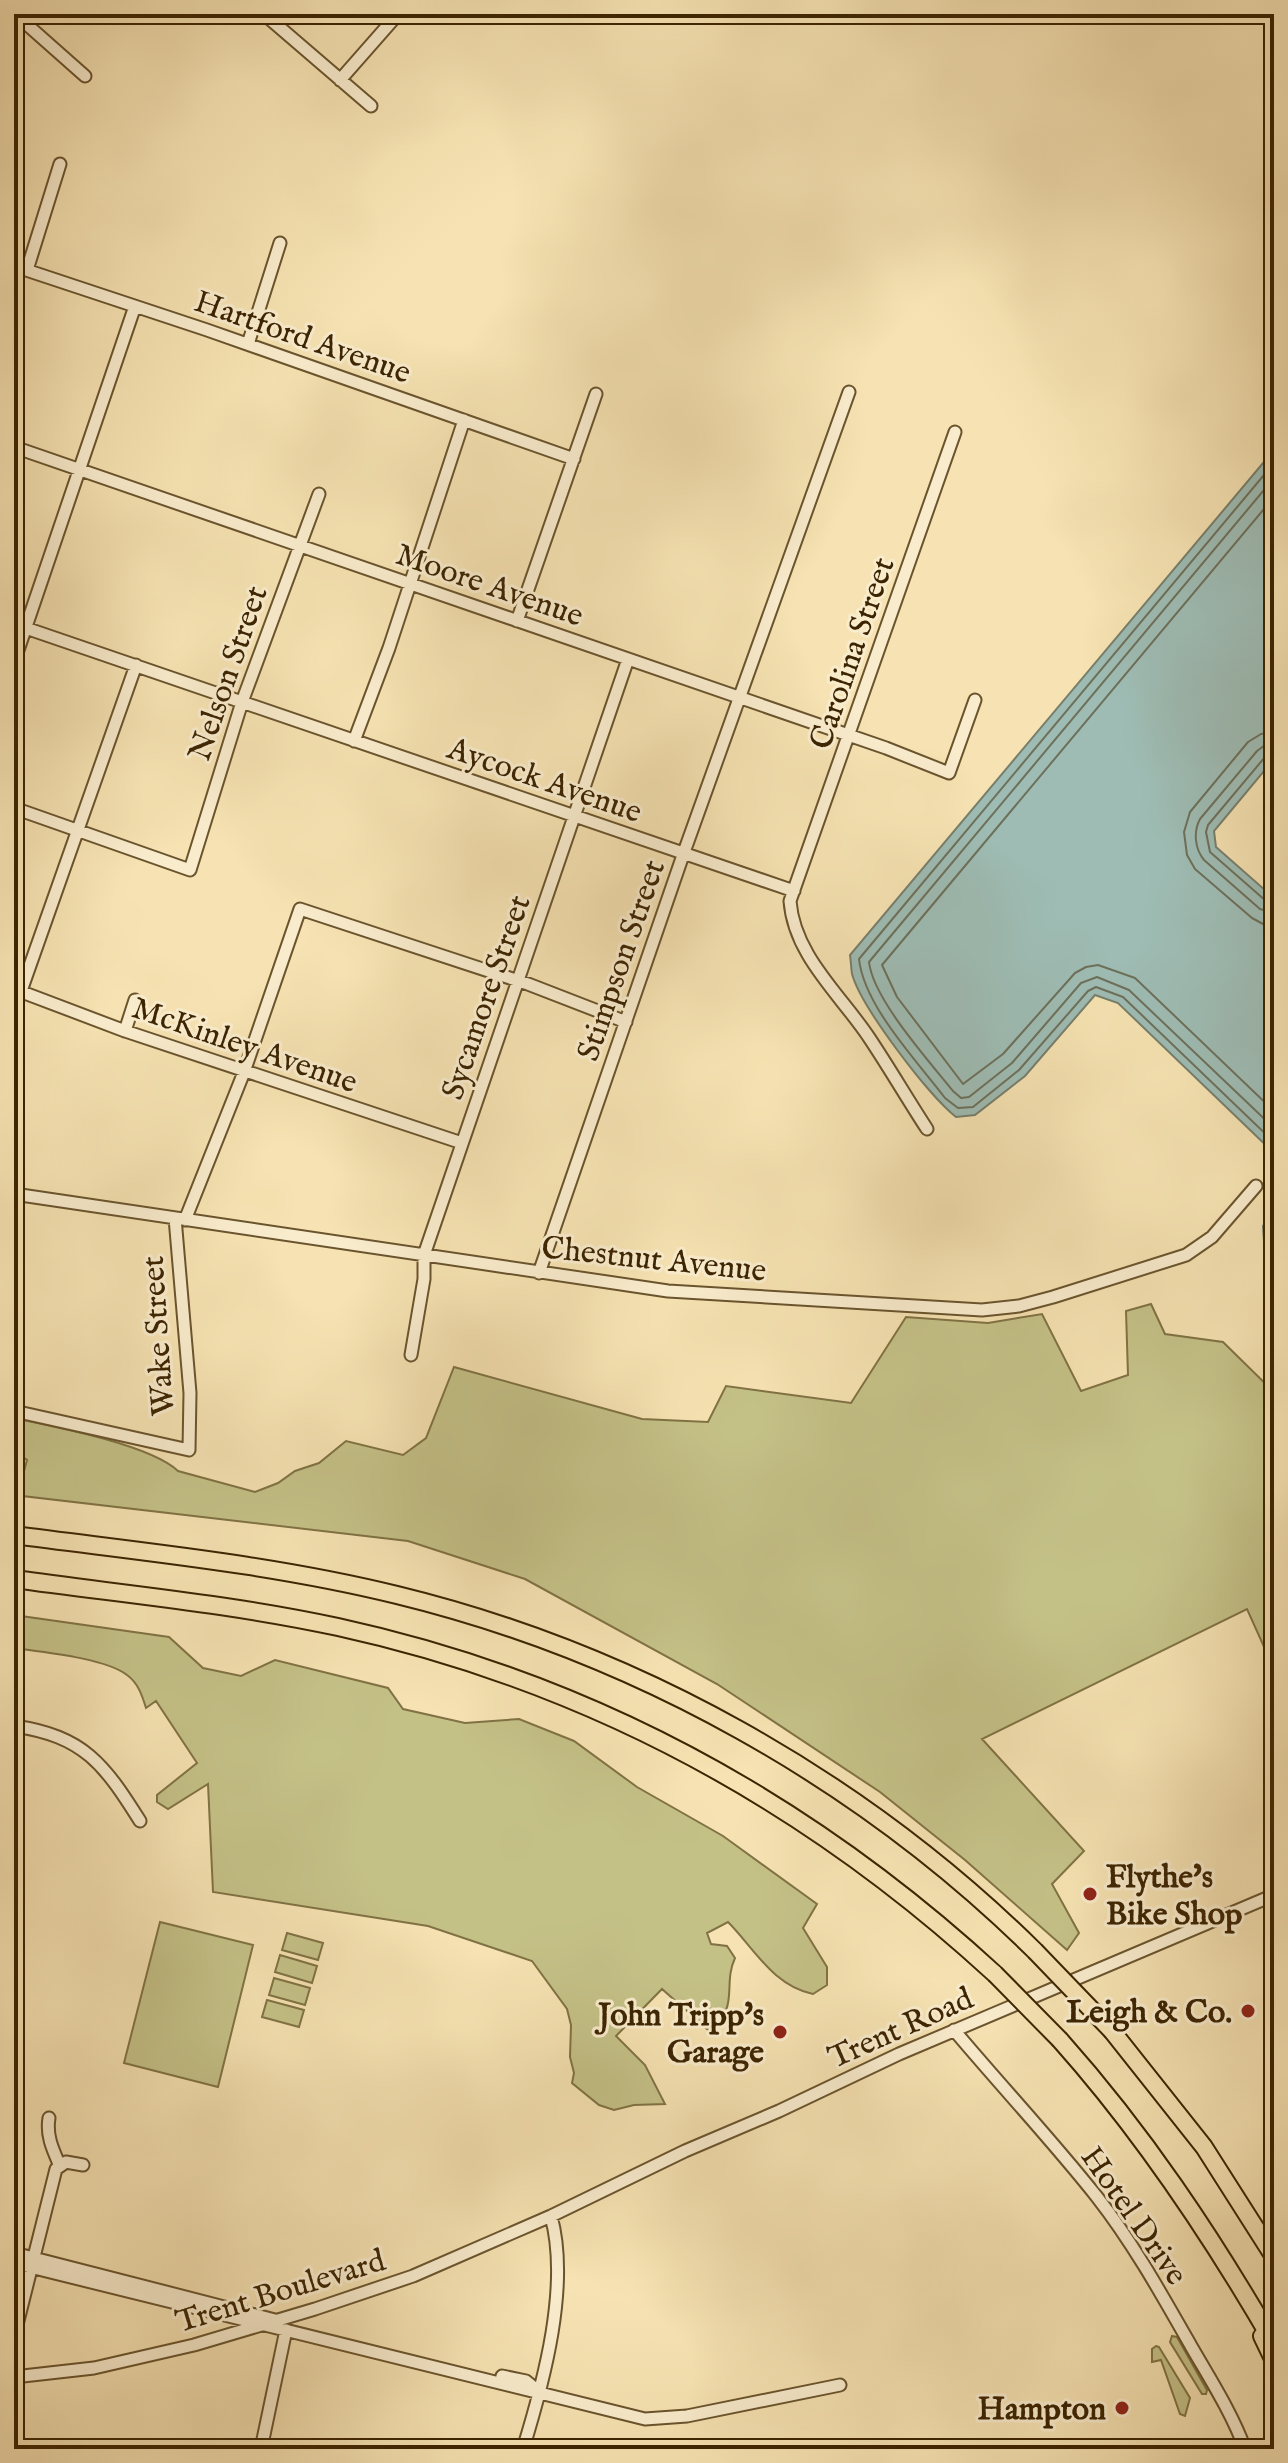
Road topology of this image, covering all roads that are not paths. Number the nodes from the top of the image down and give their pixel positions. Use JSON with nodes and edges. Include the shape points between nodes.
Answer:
{"nodes":[{"id":1,"x":15,"y":14,"type":"edge"},
{"id":2,"x":264,"y":14,"type":"edge"},
{"id":3,"x":398,"y":14,"type":"edge"},
{"id":4,"x":85,"y":76,"type":"dead end"},
{"id":5,"x":340,"y":80,"type":"junction"},
{"id":6,"x":371,"y":106,"type":"dead end"},
{"id":7,"x":60,"y":164,"type":"dead end"},
{"id":8,"x":280,"y":243,"type":"dead end"},
{"id":9,"x":14,"y":266,"type":"edge"},
{"id":10,"x":27,"y":270,"type":"junction"},
{"id":11,"x":135,"y":306,"type":"junction"},
{"id":12,"x":248,"y":344,"type":"junction"},
{"id":13,"x":849,"y":392,"type":"dead end"},
{"id":14,"x":596,"y":394,"type":"dead end"},
{"id":15,"x":464,"y":420,"type":"junction"},
{"id":16,"x":955,"y":432,"type":"dead end"},
{"id":17,"x":14,"y":447,"type":"edge"},
{"id":18,"x":574,"y":459,"type":"junction"},
{"id":19,"x":79,"y":470,"type":"junction"},
{"id":20,"x":319,"y":494,"type":"dead end"},
{"id":21,"x":301,"y":546,"type":"junction"},
{"id":22,"x":410,"y":584,"type":"junction"},
{"id":23,"x":517,"y":621,"type":"junction"},
{"id":24,"x":20,"y":626,"type":"edge"},
{"id":25,"x":628,"y":659,"type":"junction"},
{"id":26,"x":14,"y":662,"type":"edge"},
{"id":27,"x":136,"y":665,"type":"junction"},
{"id":28,"x":738,"y":697,"type":"junction"},
{"id":29,"x":975,"y":700,"type":"dead end"},
{"id":30,"x":242,"y":702,"type":"junction"},
{"id":31,"x":849,"y":736,"type":"junction"},
{"id":32,"x":354,"y":741,"type":"junction"},
{"id":33,"x":14,"y":808,"type":"edge"},
{"id":34,"x":573,"y":816,"type":"junction"},
{"id":35,"x":79,"y":830,"type":"junction"},
{"id":36,"x":683,"y":855,"type":"junction"},
{"id":37,"x":794,"y":891,"type":"junction"},
{"id":38,"x":518,"y":980,"type":"junction"},
{"id":39,"x":17,"y":990,"type":"edge"},
{"id":40,"x":135,"y":1000,"type":"dead end"},
{"id":41,"x":626,"y":1022,"type":"junction"},
{"id":42,"x":125,"y":1031,"type":"junction"},
{"id":43,"x":244,"y":1072,"type":"junction"},
{"id":44,"x":927,"y":1129,"type":"dead end"},
{"id":45,"x":462,"y":1143,"type":"junction"},
{"id":46,"x":1256,"y":1186,"type":"dead end"},
{"id":47,"x":14,"y":1194,"type":"edge"},
{"id":48,"x":180,"y":1219,"type":"junction"},
{"id":49,"x":424,"y":1255,"type":"junction"},
{"id":50,"x":539,"y":1273,"type":"junction"},
{"id":51,"x":411,"y":1355,"type":"dead end"},
{"id":52,"x":14,"y":1411,"type":"edge"},
{"id":53,"x":14,"y":1535,"type":"edge"},
{"id":54,"x":14,"y":1579,"type":"edge"},
{"id":55,"x":14,"y":1726,"type":"edge"},
{"id":56,"x":140,"y":1821,"type":"dead end"},
{"id":57,"x":1274,"y":1895,"type":"edge"},
{"id":58,"x":954,"y":2030,"type":"junction"},
{"id":59,"x":49,"y":2118,"type":"dead end"},
{"id":60,"x":83,"y":2165,"type":"dead end"},
{"id":61,"x":60,"y":2166,"type":"junction"},
{"id":62,"x":551,"y":2216,"type":"junction"},
{"id":63,"x":14,"y":2253,"type":"edge"},
{"id":64,"x":1274,"y":2257,"type":"edge"},
{"id":65,"x":14,"y":2263,"type":"edge"},
{"id":66,"x":33,"y":2263,"type":"junction"},
{"id":67,"x":275,"y":2320,"type":"junction"},
{"id":68,"x":261,"y":2325,"type":"junction"},
{"id":69,"x":286,"y":2330,"type":"junction"},
{"id":70,"x":14,"y":2337,"type":"edge"},
{"id":71,"x":1269,"y":2339,"type":"edge"},
{"id":72,"x":1274,"y":2361,"type":"edge"},
{"id":73,"x":14,"y":2377,"type":"edge"},
{"id":74,"x":840,"y":2385,"type":"dead end"},
{"id":75,"x":540,"y":2393,"type":"junction"},
{"id":76,"x":261,"y":2449,"type":"edge"},
{"id":77,"x":523,"y":2449,"type":"edge"},
{"id":78,"x":1245,"y":2449,"type":"edge"}],
"edges":[{"from":1,"to":4,"type":"street"},
{"from":2,"to":5,"type":"street"},
{"from":3,"to":5,"type":"street"},
{"from":5,"to":6,"type":"street"},
{"from":7,"to":10,"type":"street"},
{"from":8,"to":12,"type":"street"},
{"from":9,"to":10,"type":"street","name":"Hartford Avenue"},
{"from":10,"to":11,"type":"street","name":"Hartford Avenue"},
{"from":11,"to":12,"type":"street","name":"Hartford Avenue"},
{"from":11,"to":19,"type":"street"},
{"from":12,"to":15,"type":"street","name":"Hartford Avenue"},
{"from":13,"to":28,"type":"street","name":"Stimpson Street"},
{"from":14,"to":18,"type":"street"},
{"from":15,"to":18,"type":"street","name":"Hartford Avenue"},
{"from":15,"to":22,"type":"street"},
{"from":16,"to":31,"type":"street","name":"Carolina Street"},
{"from":17,"to":19,"type":"street","name":"Moore Avenue"},
{"from":18,"to":23,"type":"street"},
{"from":19,"to":21,"type":"street","name":"Moore Avenue"},
{"from":19,"to":24,"type":"street"},
{"from":20,"to":21,"type":"street","name":"Nelson Street"},
{"from":21,"to":22,"type":"street","name":"Moore Avenue"},
{"from":21,"to":30,"type":"street","name":"Nelson Street"},
{"from":22,"to":23,"type":"street","name":"Moore Avenue"},
{"from":22,"to":32,"type":"street"},
{"from":23,"to":25,"type":"street","name":"Moore Avenue"},
{"from":24,"to":26,"type":"street"},
{"from":24,"to":27,"type":"street","name":"Aycock Avenue"},
{"from":25,"to":28,"type":"street","name":"Moore Avenue"},
{"from":25,"to":34,"type":"street","name":"Sycamore Street"},
{"from":27,"to":30,"type":"street","name":"Aycock Avenue"},
{"from":27,"to":35,"type":"street"},
{"from":28,"to":31,"type":"street","name":"Moore Avenue"},
{"from":28,"to":36,"type":"street","name":"Stimpson Street"},
{"from":29,"to":31,"type":"street","name":"Moore Avenue","via":[[949,773]]},
{"from":30,"to":32,"type":"street","name":"Aycock Avenue"},
{"from":30,"to":35,"type":"street","name":"Nelson Street","via":[[190,870]]},
{"from":31,"to":37,"type":"street","name":"Carolina Street"},
{"from":32,"to":34,"type":"street","name":"Aycock Avenue"},
{"from":33,"to":35,"type":"street"},
{"from":34,"to":36,"type":"street","name":"Aycock Avenue"},
{"from":34,"to":38,"type":"street","name":"Sycamore Street"},
{"from":35,"to":39,"type":"street"},
{"from":36,"to":37,"type":"street","name":"Aycock Avenue"},
{"from":36,"to":41,"type":"street","name":"Stimpson Street"},
{"from":37,"to":44,"type":"street","via":[[792,920],[807,955],[870,1038]]},
{"from":38,"to":41,"type":"street"},
{"from":38,"to":43,"type":"street","name":"Wake Street","via":[[300,909]]},
{"from":38,"to":45,"type":"street","name":"Sycamore Street"},
{"from":39,"to":42,"type":"street","name":"McKinley Avenue"},
{"from":40,"to":42,"type":"street"},
{"from":41,"to":50,"type":"street","name":"Stimpson Street"},
{"from":42,"to":43,"type":"street","name":"McKinley Avenue"},
{"from":43,"to":45,"type":"street","name":"McKinley Avenue"},
{"from":43,"to":48,"type":"street","name":"Wake Street"},
{"from":45,"to":49,"type":"street","name":"Sycamore Street"},
{"from":46,"to":50,"type":"street","name":"Chestnut Avenue","via":[[1212,1237],[1186,1255],[994,1310],[668,1291]]},
{"from":47,"to":48,"type":"street","name":"Chestnut Avenue"},
{"from":48,"to":49,"type":"street","name":"Chestnut Avenue"},
{"from":48,"to":52,"type":"street","name":"Wake Street","via":[[189,1450]]},
{"from":49,"to":50,"type":"street","name":"Chestnut Avenue"},
{"from":49,"to":51,"type":"street","name":"Sycamore Street"},
{"from":53,"to":64,"type":"highway","bridge":true,"via":[[261,1568],[455,1611],[599,1662],[758,1741],[934,1861],[1035,1951],[1112,2031],[1204,2147]]},
{"from":54,"to":71,"type":"highway","bridge":true,"via":[[223,1607],[336,1627],[450,1656],[560,1695],[666,1742],[767,1799],[910,1899],[1060,2040],[1194,2211]]},
{"from":55,"to":56,"type":"street","via":[[66,1739],[91,1755]]},
{"from":57,"to":58,"type":"street","name":"Trent Road"},
{"from":58,"to":62,"type":"street","name":"Trent Road"},
{"from":58,"to":78,"type":"street","name":"Hotel Drive","via":[[1099,2200],[1180,2326]]},
{"from":59,"to":61,"type":"street","via":[[50,2144]]},
{"from":60,"to":61,"type":"street"},
{"from":61,"to":66,"type":"street"},
{"from":62,"to":67,"type":"street","name":"Trent Boulevard","via":[[413,2276]]},
{"from":62,"to":75,"type":"street","via":[[558,2274]]},
{"from":63,"to":66,"type":"street"},
{"from":65,"to":66,"type":"street"},
{"from":66,"to":67,"type":"street"},
{"from":66,"to":68,"type":"street"},
{"from":66,"to":70,"type":"street"},
{"from":67,"to":68,"type":"street","name":"Trent Boulevard"},
{"from":67,"to":75,"type":"street","via":[[526,2381]]},
{"from":68,"to":69,"type":"street"},
{"from":68,"to":73,"type":"street","name":"Trent Boulevard","via":[[106,2365]]},
{"from":69,"to":75,"type":"street"},
{"from":69,"to":76,"type":"street"},
{"from":71,"to":72,"type":"highway"},
{"from":74,"to":75,"type":"street","via":[[665,2419],[645,2419]]},
{"from":75,"to":77,"type":"street"}]}
